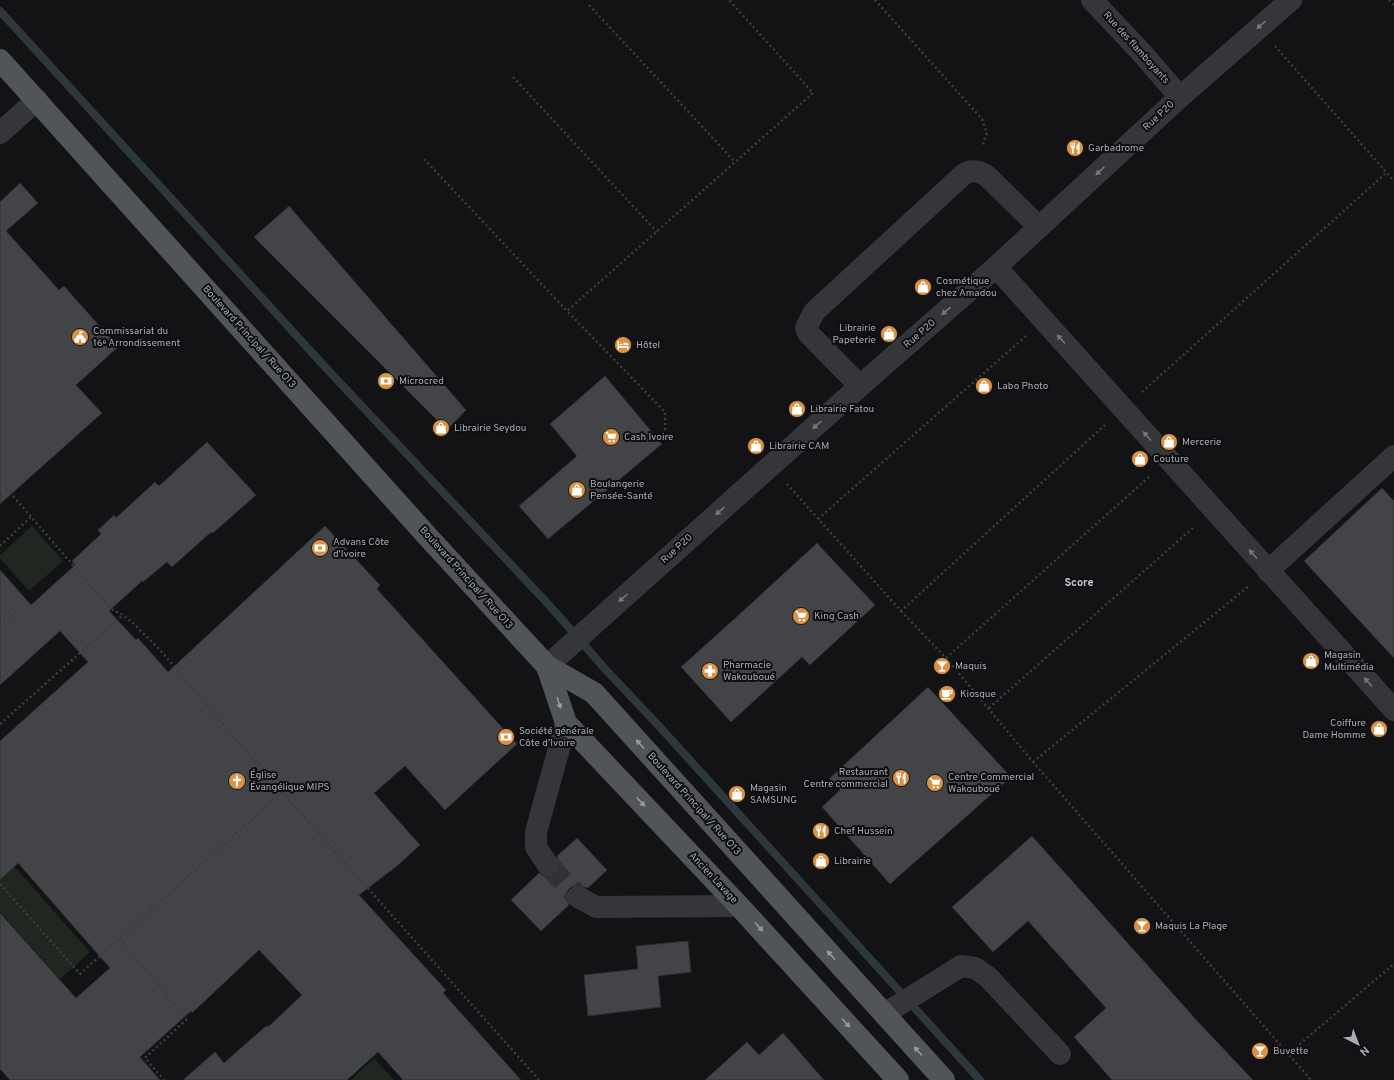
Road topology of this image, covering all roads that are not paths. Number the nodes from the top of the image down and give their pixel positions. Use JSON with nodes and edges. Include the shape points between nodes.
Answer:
{"nodes":[{"id":1,"x":1092,"y":0,"type":"edge"},
{"id":2,"x":1291,"y":0,"type":"edge"},
{"id":3,"x":0,"y":60,"type":"edge"},
{"id":4,"x":1180,"y":97,"type":"junction"},
{"id":5,"x":37,"y":100,"type":"junction"},
{"id":6,"x":0,"y":134,"type":"edge"},
{"id":7,"x":1039,"y":228,"type":"junction"},
{"id":8,"x":996,"y":267,"type":"junction"},
{"id":9,"x":860,"y":386,"type":"junction"},
{"id":10,"x":1394,"y":456,"type":"edge"},
{"id":11,"x":1268,"y":571,"type":"junction"},
{"id":12,"x":546,"y":666,"type":"junction"},
{"id":13,"x":1394,"y":710,"type":"edge"},
{"id":14,"x":566,"y":723,"type":"junction"},
{"id":15,"x":548,"y":865,"type":"tunnel mouth"},
{"id":16,"x":578,"y":897,"type":"tunnel mouth"},
{"id":17,"x":739,"y":906,"type":"junction"},
{"id":18,"x":884,"y":1014,"type":"junction"},
{"id":19,"x":1060,"y":1054,"type":"dead end"},
{"id":20,"x":897,"y":1080,"type":"edge"},
{"id":21,"x":944,"y":1080,"type":"edge"}],
"edges":[{"from":1,"to":4,"type":"street","name":"Rue des flamboyants"},
{"from":2,"to":4,"type":"street","name":"Rue P20","one_way":true},
{"from":3,"to":5,"type":"main road","name":"Boulevard Principal / Rue O13"},
{"from":4,"to":7,"type":"street","name":"Rue P20","one_way":true},
{"from":5,"to":6,"type":"street"},
{"from":5,"to":12,"type":"main road","name":"Boulevard Principal / Rue O13"},
{"from":7,"to":8,"type":"street","name":"Rue P20"},
{"from":7,"to":9,"type":"street","via":[[987,176],[974,171],[964,174],[814,312],[808,322],[808,333]]},
{"from":8,"to":9,"type":"street","name":"Rue P20","one_way":true},
{"from":11,"to":8,"type":"street","one_way":true},
{"from":9,"to":12,"type":"street","name":"Rue P20","one_way":true},
{"from":10,"to":11,"type":"street"},
{"from":13,"to":11,"type":"street","one_way":true},
{"from":12,"to":14,"type":"main road","name":"Ancien Lavage","one_way":true},
{"from":18,"to":12,"type":"main road","name":"Boulevard Principal / Rue O13","one_way":true,"via":[[594,693]]},
{"from":14,"to":15,"type":"street","via":[[536,832],[536,847]]},
{"from":14,"to":17,"type":"main road","name":"Ancien Lavage","one_way":true},
{"from":16,"to":17,"type":"street","via":[[596,907]]},
{"from":17,"to":20,"type":"main road","name":"Ancien Lavage","one_way":true},
{"from":18,"to":19,"type":"street","via":[[962,966],[975,968],[988,977]]},
{"from":21,"to":18,"type":"main road","name":"Boulevard Principal / Rue O13","one_way":true}]}
